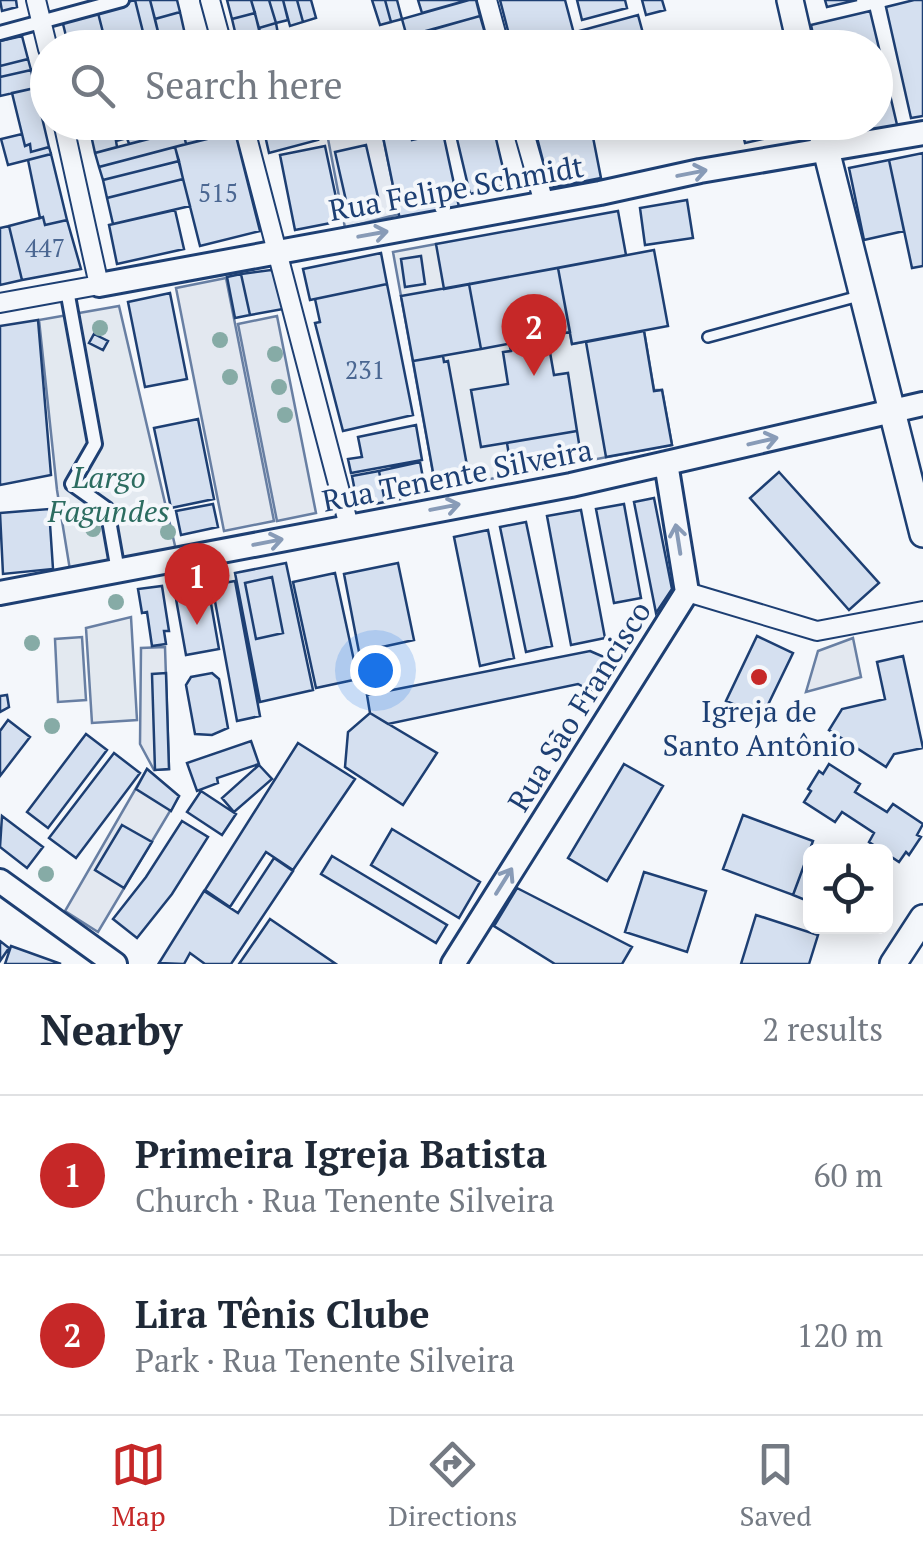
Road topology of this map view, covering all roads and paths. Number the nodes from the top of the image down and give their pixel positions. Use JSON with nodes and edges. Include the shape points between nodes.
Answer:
{"nodes":[{"id":1,"x":36,"y":0,"type":"edge"},
{"id":2,"x":122,"y":0,"type":"edge"},
{"id":3,"x":210,"y":0,"type":"edge"},
{"id":4,"x":487,"y":0,"type":"edge"},
{"id":5,"x":790,"y":0,"type":"edge"},
{"id":6,"x":42,"y":23,"type":"junction"},
{"id":7,"x":44,"y":30,"type":"edge"},
{"id":8,"x":218,"y":30,"type":"edge"},
{"id":9,"x":495,"y":30,"type":"edge"},
{"id":10,"x":797,"y":30,"type":"edge"},
{"id":11,"x":0,"y":33,"type":"edge"},
{"id":12,"x":923,"y":134,"type":"edge"},
{"id":13,"x":893,"y":139,"type":"edge"},
{"id":14,"x":67,"y":140,"type":"edge"},
{"id":15,"x":248,"y":140,"type":"edge"},
{"id":16,"x":527,"y":140,"type":"edge"},
{"id":17,"x":823,"y":140,"type":"edge"},
{"id":18,"x":889,"y":140,"type":"edge"},
{"id":19,"x":826,"y":151,"type":"junction"},
{"id":20,"x":544,"y":203,"type":"junction"},
{"id":21,"x":277,"y":252,"type":"junction"},
{"id":22,"x":98,"y":284,"type":"junction"},
{"id":23,"x":68,"y":290,"type":"junction"},
{"id":24,"x":862,"y":296,"type":"junction"},
{"id":25,"x":0,"y":303,"type":"edge"},
{"id":26,"x":708,"y":338,"type":"dead end"},
{"id":27,"x":923,"y":404,"type":"edge"},
{"id":28,"x":892,"y":411,"type":"junction"},
{"id":29,"x":666,"y":463,"type":"junction"},
{"id":30,"x":349,"y":526,"type":"junction"},
{"id":31,"x":923,"y":534,"type":"edge"},
{"id":32,"x":118,"y":570,"type":"junction"},
{"id":33,"x":687,"y":592,"type":"junction"},
{"id":34,"x":0,"y":594,"type":"edge"},
{"id":35,"x":923,"y":611,"type":"edge"},
{"id":36,"x":0,"y":881,"type":"edge"},
{"id":37,"x":923,"y":918,"type":"edge"},
{"id":38,"x":116,"y":964,"type":"edge"},
{"id":39,"x":454,"y":964,"type":"edge"},
{"id":40,"x":893,"y":964,"type":"edge"}],
"edges":[{"from":1,"to":6,"type":"street"},
{"from":2,"to":6,"type":"street"},
{"from":3,"to":8,"type":"street"},
{"from":4,"to":9,"type":"street"},
{"from":5,"to":10,"type":"main road"},
{"from":6,"to":7,"type":"street"},
{"from":6,"to":11,"type":"street"},
{"from":12,"to":13,"type":"street","name":"Rua Felipe Schmidt"},
{"from":14,"to":22,"type":"street"},
{"from":15,"to":21,"type":"street"},
{"from":16,"to":20,"type":"street"},
{"from":17,"to":19,"type":"main road"},
{"from":18,"to":19,"type":"street","name":"Rua Felipe Schmidt"},
{"from":20,"to":19,"type":"street","name":"Rua Felipe Schmidt","one_way":true},
{"from":19,"to":24,"type":"main road"},
{"from":21,"to":20,"type":"street","name":"Rua Felipe Schmidt","one_way":true},
{"from":21,"to":22,"type":"street","name":"Rua Felipe Schmidt"},
{"from":21,"to":30,"type":"street"},
{"from":22,"to":23,"type":"street","name":"Rua Felipe Schmidt"},
{"from":23,"to":25,"type":"street","name":"Rua Felipe Schmidt"},
{"from":23,"to":32,"type":"street","via":[[95,444],[72,484],[107,510]]},
{"from":24,"to":26,"type":"lane"},
{"from":24,"to":28,"type":"main road"},
{"from":27,"to":28,"type":"street","name":"Rua Tenente Silveira"},
{"from":29,"to":28,"type":"street","name":"Rua Tenente Silveira","one_way":true},
{"from":28,"to":31,"type":"main road"},
{"from":30,"to":29,"type":"street","name":"Rua Tenente Silveira","one_way":true},
{"from":33,"to":29,"type":"street","name":"Rua São Francisco","one_way":true},
{"from":32,"to":30,"type":"street","name":"Rua Tenente Silveira","one_way":true},
{"from":32,"to":34,"type":"street","name":"Rua Tenente Silveira"},
{"from":33,"to":35,"type":"street","via":[[817,631]]},
{"from":39,"to":33,"type":"street","name":"Rua São Francisco","one_way":true},
{"from":36,"to":38,"type":"street"},
{"from":37,"to":40,"type":"main road"}]}
